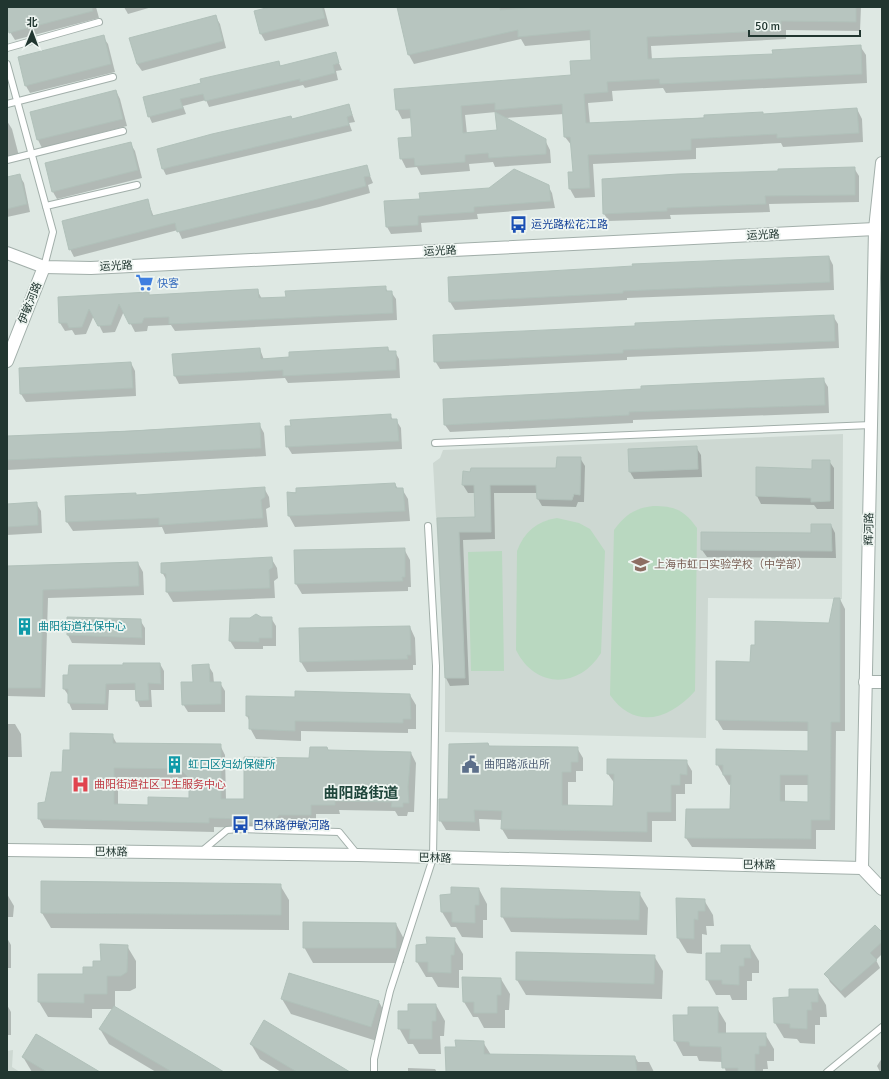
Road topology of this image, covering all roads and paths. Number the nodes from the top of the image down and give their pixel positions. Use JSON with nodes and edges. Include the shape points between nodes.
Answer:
{"nodes":[{"id":1,"x":99,"y":22,"type":"dead end"},
{"id":2,"x":7,"y":48,"type":"edge"},
{"id":3,"x":7,"y":64,"type":"edge"},
{"id":4,"x":113,"y":77,"type":"dead end"},
{"id":5,"x":17,"y":102,"type":"junction"},
{"id":6,"x":7,"y":104,"type":"edge"},
{"id":7,"x":124,"y":131,"type":"dead end"},
{"id":8,"x":32,"y":154,"type":"junction"},
{"id":9,"x":7,"y":160,"type":"edge"},
{"id":10,"x":882,"y":163,"type":"edge"},
{"id":11,"x":137,"y":185,"type":"dead end"},
{"id":12,"x":46,"y":206,"type":"junction"},
{"id":13,"x":875,"y":229,"type":"junction"},
{"id":14,"x":7,"y":253,"type":"edge"},
{"id":15,"x":44,"y":268,"type":"junction"},
{"id":16,"x":7,"y":361,"type":"edge"},
{"id":17,"x":871,"y":425,"type":"junction"},
{"id":18,"x":435,"y":443,"type":"dead end"},
{"id":19,"x":428,"y":526,"type":"dead end"},
{"id":20,"x":865,"y":682,"type":"junction"},
{"id":21,"x":882,"y":682,"type":"edge"},
{"id":22,"x":7,"y":850,"type":"edge"},
{"id":23,"x":200,"y":854,"type":"junction"},
{"id":24,"x":358,"y":855,"type":"junction"},
{"id":25,"x":433,"y":858,"type":"junction"},
{"id":26,"x":862,"y":868,"type":"junction"},
{"id":27,"x":882,"y":889,"type":"edge"},
{"id":28,"x":882,"y":1027,"type":"edge"},
{"id":29,"x":374,"y":1072,"type":"edge"},
{"id":30,"x":827,"y":1072,"type":"edge"}],
"edges":[{"from":1,"to":2,"type":"lane"},
{"from":3,"to":5,"type":"lane"},
{"from":4,"to":5,"type":"lane"},
{"from":5,"to":6,"type":"lane"},
{"from":5,"to":8,"type":"lane"},
{"from":7,"to":8,"type":"lane"},
{"from":8,"to":9,"type":"lane"},
{"from":8,"to":12,"type":"lane"},
{"from":10,"to":13,"type":"street","name":"辉河路"},
{"from":11,"to":12,"type":"lane"},
{"from":12,"to":15,"type":"lane","via":[[53,232]]},
{"from":13,"to":15,"type":"street","name":"运光路","via":[[522,248]]},
{"from":13,"to":17,"type":"street","name":"辉河路"},
{"from":14,"to":15,"type":"street","name":"运光路"},
{"from":15,"to":16,"type":"street","name":"伊敏河路"},
{"from":17,"to":18,"type":"lane"},
{"from":17,"to":20,"type":"street","name":"辉河路"},
{"from":19,"to":25,"type":"lane","via":[[436,666]]},
{"from":20,"to":21,"type":"street"},
{"from":20,"to":26,"type":"street","name":"辉河路"},
{"from":22,"to":23,"type":"street","name":"巴林路"},
{"from":23,"to":24,"type":"street","name":"巴林路"},
{"from":23,"to":24,"type":"lane","via":[[227,830],[239,830],[339,832]]},
{"from":24,"to":25,"type":"street","name":"巴林路"},
{"from":25,"to":26,"type":"street","name":"巴林路"},
{"from":25,"to":29,"type":"lane","via":[[390,991],[374,1058]]},
{"from":26,"to":27,"type":"street"},
{"from":28,"to":30,"type":"lane"}]}
